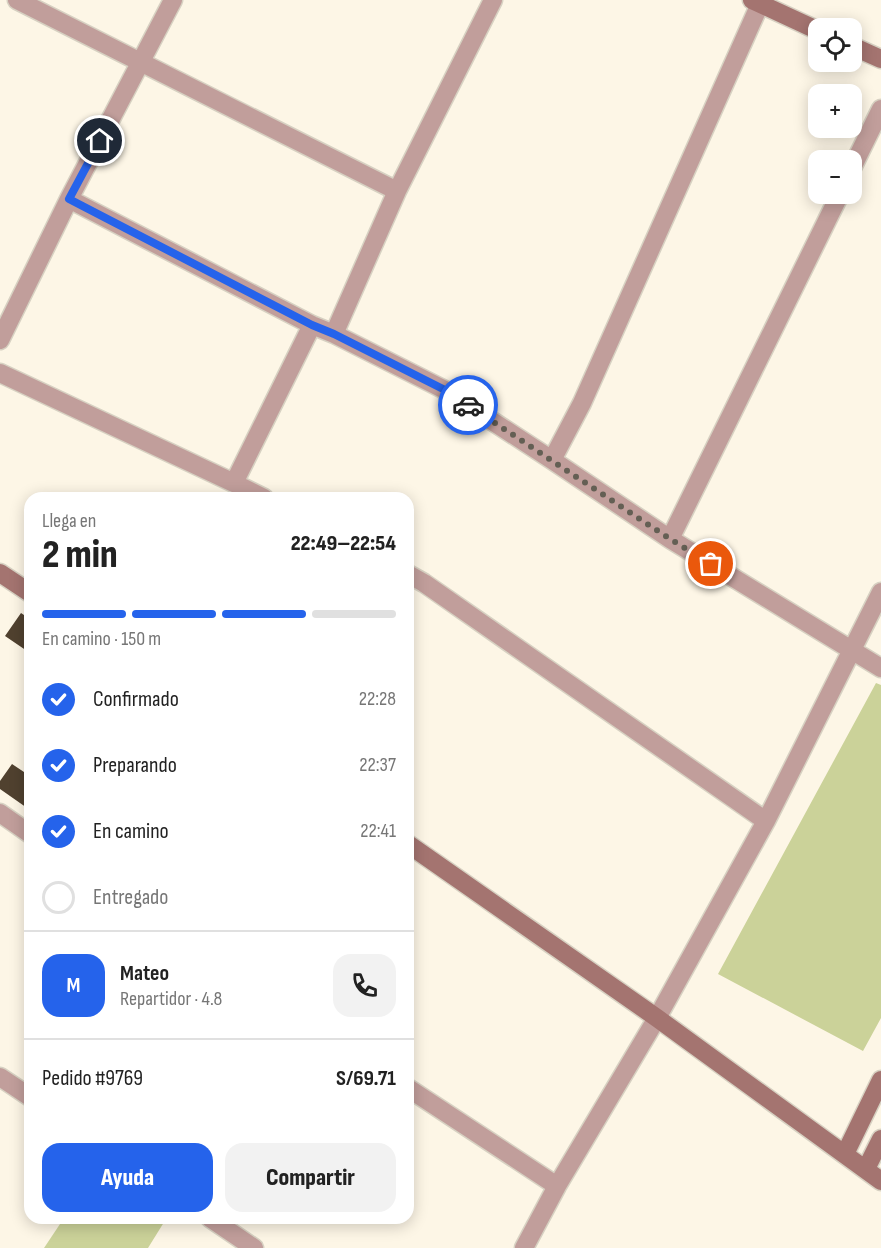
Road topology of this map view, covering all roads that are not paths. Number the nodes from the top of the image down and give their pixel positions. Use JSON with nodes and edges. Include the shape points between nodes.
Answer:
{"nodes":[{"id":1,"x":17,"y":0,"type":"edge"},
{"id":2,"x":173,"y":0,"type":"edge"},
{"id":3,"x":493,"y":0,"type":"edge"},
{"id":4,"x":756,"y":2,"type":"edge"},
{"id":5,"x":808,"y":26,"type":"edge"},
{"id":6,"x":862,"y":50,"type":"edge"},
{"id":7,"x":881,"y":59,"type":"edge"},
{"id":8,"x":141,"y":63,"type":"junction"},
{"id":9,"x":881,"y":109,"type":"edge"},
{"id":10,"x":861,"y":150,"type":"edge"},
{"id":11,"x":398,"y":191,"type":"junction"},
{"id":12,"x":69,"y":199,"type":"junction"},
{"id":13,"x":835,"y":204,"type":"edge"},
{"id":14,"x":312,"y":325,"type":"junction"},
{"id":15,"x":334,"y":334,"type":"junction"},
{"id":16,"x":0,"y":340,"type":"edge"},
{"id":17,"x":0,"y":373,"type":"edge"},
{"id":18,"x":552,"y":460,"type":"junction"},
{"id":19,"x":234,"y":483,"type":"junction"},
{"id":20,"x":252,"y":492,"type":"edge"},
{"id":21,"x":670,"y":539,"type":"junction"},
{"id":22,"x":414,"y":577,"type":"edge"},
{"id":23,"x":1,"y":578,"type":"edge"},
{"id":24,"x":24,"y":590,"type":"edge"},
{"id":25,"x":881,"y":592,"type":"edge"},
{"id":26,"x":852,"y":650,"type":"junction"},
{"id":27,"x":881,"y":668,"type":"edge"},
{"id":28,"x":0,"y":813,"type":"edge"},
{"id":29,"x":766,"y":821,"type":"junction"},
{"id":30,"x":24,"y":830,"type":"edge"},
{"id":31,"x":414,"y":848,"type":"edge"},
{"id":32,"x":657,"y":1018,"type":"junction"},
{"id":33,"x":0,"y":1077,"type":"edge"},
{"id":34,"x":881,"y":1080,"type":"edge"},
{"id":35,"x":414,"y":1092,"type":"edge"},
{"id":36,"x":24,"y":1093,"type":"edge"},
{"id":37,"x":881,"y":1139,"type":"edge"},
{"id":38,"x":845,"y":1154,"type":"junction"},
{"id":39,"x":866,"y":1169,"type":"junction"},
{"id":40,"x":881,"y":1180,"type":"edge"},
{"id":41,"x":557,"y":1186,"type":"junction"},
{"id":42,"x":219,"y":1224,"type":"edge"},
{"id":43,"x":254,"y":1248,"type":"edge"},
{"id":44,"x":524,"y":1248,"type":"edge"}],
"edges":[{"from":1,"to":8,"type":"street"},
{"from":2,"to":8,"type":"street"},
{"from":3,"to":11,"type":"street"},
{"from":4,"to":5,"type":"street"},
{"from":4,"to":18,"type":"street","via":[[582,403]]},
{"from":6,"to":7,"type":"street"},
{"from":8,"to":11,"type":"street"},
{"from":8,"to":12,"type":"street"},
{"from":9,"to":10,"type":"street"},
{"from":11,"to":15,"type":"street"},
{"from":12,"to":14,"type":"street"},
{"from":12,"to":16,"type":"street"},
{"from":13,"to":21,"type":"street"},
{"from":14,"to":15,"type":"street"},
{"from":14,"to":19,"type":"street"},
{"from":15,"to":18,"type":"street","via":[[443,389]]},
{"from":17,"to":19,"type":"street"},
{"from":18,"to":21,"type":"street"},
{"from":19,"to":20,"type":"street"},
{"from":21,"to":26,"type":"street"},
{"from":22,"to":29,"type":"street"},
{"from":23,"to":24,"type":"street"},
{"from":25,"to":26,"type":"street"},
{"from":26,"to":27,"type":"street"},
{"from":26,"to":29,"type":"street"},
{"from":28,"to":30,"type":"street"},
{"from":29,"to":32,"type":"street"},
{"from":31,"to":32,"type":"street"},
{"from":32,"to":38,"type":"street"},
{"from":32,"to":41,"type":"street"},
{"from":33,"to":36,"type":"street"},
{"from":34,"to":38,"type":"street"},
{"from":35,"to":41,"type":"street"},
{"from":37,"to":39,"type":"street"},
{"from":38,"to":39,"type":"street"},
{"from":39,"to":40,"type":"street"},
{"from":41,"to":44,"type":"street"},
{"from":42,"to":43,"type":"street"}]}
